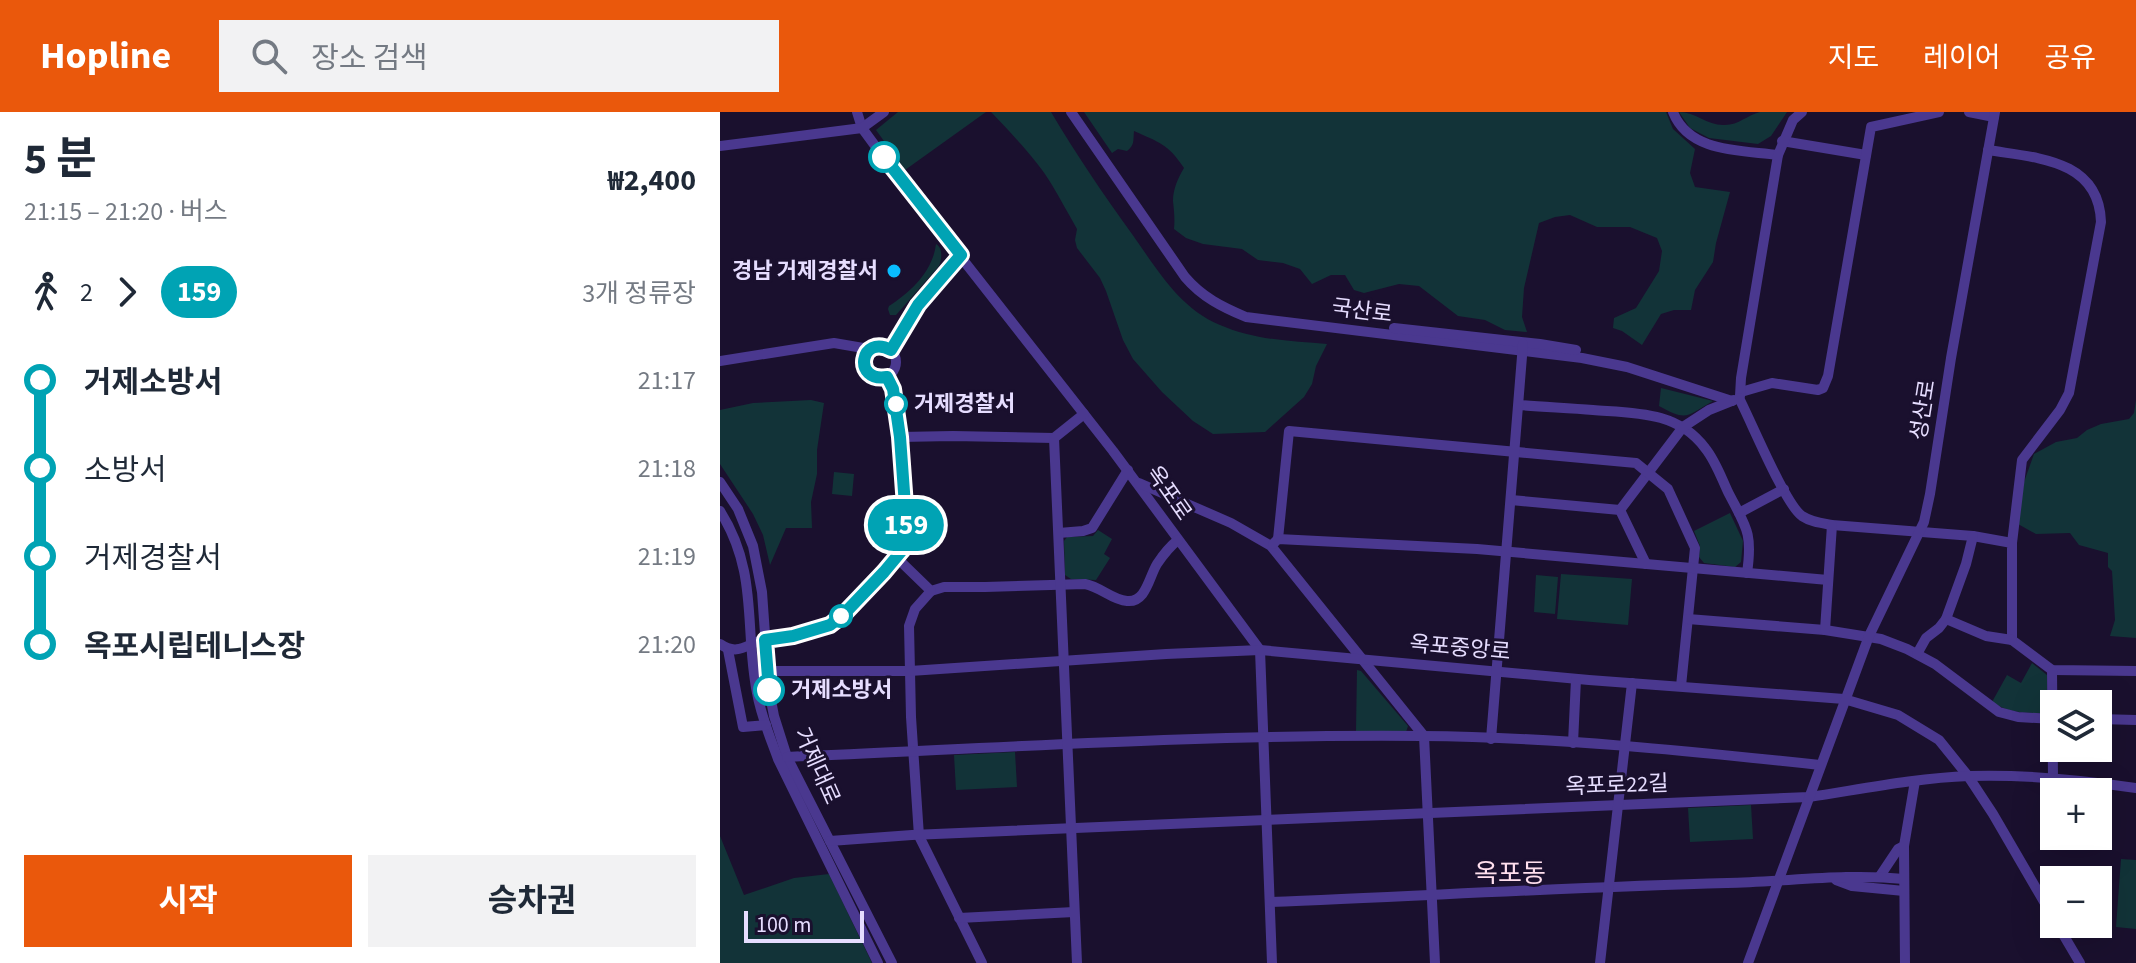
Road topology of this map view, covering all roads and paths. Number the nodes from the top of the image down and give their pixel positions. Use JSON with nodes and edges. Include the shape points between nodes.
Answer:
{"nodes":[{"id":1,"x":857,"y":112,"type":"edge"},
{"id":2,"x":884,"y":112,"type":"edge"},
{"id":3,"x":1073,"y":112,"type":"edge"},
{"id":4,"x":1673,"y":112,"type":"edge"},
{"id":5,"x":1802,"y":112,"type":"edge"},
{"id":6,"x":1939,"y":112,"type":"edge"},
{"id":7,"x":1969,"y":112,"type":"edge"},
{"id":8,"x":1994,"y":114,"type":"edge"},
{"id":9,"x":862,"y":128,"type":"junction"},
{"id":10,"x":1782,"y":141,"type":"junction"},
{"id":11,"x":720,"y":146,"type":"edge"},
{"id":12,"x":1988,"y":150,"type":"junction"},
{"id":13,"x":1778,"y":155,"type":"junction"},
{"id":14,"x":1866,"y":155,"type":"junction"},
{"id":15,"x":961,"y":255,"type":"junction"},
{"id":16,"x":1523,"y":346,"type":"junction"},
{"id":17,"x":869,"y":349,"type":"junction"},
{"id":18,"x":891,"y":350,"type":"junction"},
{"id":19,"x":720,"y":361,"type":"edge"},
{"id":20,"x":887,"y":377,"type":"junction"},
{"id":21,"x":1737,"y":397,"type":"junction"},
{"id":22,"x":1519,"y":405,"type":"junction"},
{"id":23,"x":1084,"y":414,"type":"junction"},
{"id":24,"x":1683,"y":427,"type":"junction"},
{"id":25,"x":900,"y":437,"type":"junction"},
{"id":26,"x":1054,"y":438,"type":"junction"},
{"id":27,"x":1515,"y":452,"type":"junction"},
{"id":28,"x":1128,"y":470,"type":"junction"},
{"id":29,"x":1648,"y":472,"type":"junction"},
{"id":30,"x":720,"y":482,"type":"edge"},
{"id":31,"x":1138,"y":483,"type":"junction"},
{"id":32,"x":1784,"y":489,"type":"junction"},
{"id":33,"x":1511,"y":500,"type":"junction"},
{"id":34,"x":1620,"y":510,"type":"junction"},
{"id":35,"x":720,"y":511,"type":"edge"},
{"id":36,"x":1739,"y":513,"type":"junction"},
{"id":37,"x":1832,"y":525,"type":"junction"},
{"id":38,"x":1059,"y":533,"type":"junction"},
{"id":39,"x":1919,"y":533,"type":"junction"},
{"id":40,"x":1973,"y":536,"type":"junction"},
{"id":41,"x":1178,"y":540,"type":"junction"},
{"id":42,"x":1274,"y":543,"type":"junction"},
{"id":43,"x":2012,"y":543,"type":"junction"},
{"id":44,"x":1507,"y":552,"type":"junction"},
{"id":45,"x":897,"y":558,"type":"junction"},
{"id":46,"x":1646,"y":564,"type":"junction"},
{"id":47,"x":1693,"y":567,"type":"junction"},
{"id":48,"x":1747,"y":573,"type":"junction"},
{"id":49,"x":1828,"y":580,"type":"junction"},
{"id":50,"x":1061,"y":586,"type":"junction"},
{"id":51,"x":931,"y":591,"type":"junction"},
{"id":52,"x":1688,"y":619,"type":"junction"},
{"id":53,"x":1946,"y":619,"type":"junction"},
{"id":54,"x":1825,"y":630,"type":"junction"},
{"id":55,"x":1869,"y":636,"type":"junction"},
{"id":56,"x":765,"y":640,"type":"junction"},
{"id":57,"x":2012,"y":640,"type":"junction"},
{"id":58,"x":752,"y":643,"type":"junction"},
{"id":59,"x":724,"y":647,"type":"edge"},
{"id":60,"x":1260,"y":650,"type":"junction"},
{"id":61,"x":1917,"y":654,"type":"junction"},
{"id":62,"x":1363,"y":659,"type":"junction"},
{"id":63,"x":1063,"y":660,"type":"junction"},
{"id":64,"x":766,"y":670,"type":"junction"},
{"id":65,"x":2052,"y":670,"type":"junction"},
{"id":66,"x":754,"y":671,"type":"junction"},
{"id":67,"x":910,"y":671,"type":"junction"},
{"id":68,"x":1498,"y":671,"type":"junction"},
{"id":69,"x":2136,"y":671,"type":"edge"},
{"id":70,"x":1576,"y":679,"type":"junction"},
{"id":71,"x":1632,"y":683,"type":"junction"},
{"id":72,"x":1681,"y":686,"type":"junction"},
{"id":73,"x":2053,"y":690,"type":"edge"},
{"id":74,"x":1844,"y":699,"type":"junction"},
{"id":75,"x":2040,"y":718,"type":"edge"},
{"id":76,"x":2112,"y":719,"type":"edge"},
{"id":77,"x":2136,"y":720,"type":"edge"},
{"id":78,"x":766,"y":725,"type":"junction"},
{"id":79,"x":1424,"y":736,"type":"junction"},
{"id":80,"x":1262,"y":737,"type":"junction"},
{"id":81,"x":1491,"y":739,"type":"junction"},
{"id":82,"x":1573,"y":743,"type":"junction"},
{"id":83,"x":1068,"y":745,"type":"junction"},
{"id":84,"x":1624,"y":745,"type":"junction"},
{"id":85,"x":913,"y":752,"type":"junction"},
{"id":86,"x":787,"y":757,"type":"junction"},
{"id":87,"x":2053,"y":762,"type":"edge"},
{"id":88,"x":1820,"y":765,"type":"junction"},
{"id":89,"x":1968,"y":776,"type":"junction"},
{"id":90,"x":2053,"y":778,"type":"joint"},
{"id":91,"x":1915,"y":781,"type":"junction"},
{"id":92,"x":2112,"y":785,"type":"edge"},
{"id":93,"x":2136,"y":788,"type":"edge"},
{"id":94,"x":1809,"y":797,"type":"junction"},
{"id":95,"x":1618,"y":805,"type":"junction"},
{"id":96,"x":1428,"y":812,"type":"junction"},
{"id":97,"x":1267,"y":820,"type":"junction"},
{"id":98,"x":1071,"y":829,"type":"junction"},
{"id":99,"x":919,"y":836,"type":"junction"},
{"id":100,"x":830,"y":841,"type":"junction"},
{"id":101,"x":1904,"y":846,"type":"junction"},
{"id":102,"x":1880,"y":876,"type":"junction"},
{"id":103,"x":1831,"y":877,"type":"junction"},
{"id":104,"x":1904,"y":879,"type":"junction"},
{"id":105,"x":1778,"y":882,"type":"junction"},
{"id":106,"x":1609,"y":888,"type":"junction"},
{"id":107,"x":1904,"y":891,"type":"junction"},
{"id":108,"x":1432,"y":895,"type":"junction"},
{"id":109,"x":2040,"y":895,"type":"edge"},
{"id":110,"x":1270,"y":902,"type":"junction"},
{"id":111,"x":1074,"y":912,"type":"junction"},
{"id":112,"x":959,"y":918,"type":"junction"},
{"id":113,"x":2065,"y":938,"type":"edge"},
{"id":114,"x":878,"y":963,"type":"edge"},
{"id":115,"x":892,"y":963,"type":"edge"},
{"id":116,"x":982,"y":963,"type":"edge"},
{"id":117,"x":1077,"y":963,"type":"edge"},
{"id":118,"x":1272,"y":963,"type":"edge"},
{"id":119,"x":1435,"y":963,"type":"edge"},
{"id":120,"x":1600,"y":963,"type":"edge"},
{"id":121,"x":1748,"y":963,"type":"edge"},
{"id":122,"x":1905,"y":963,"type":"edge"},
{"id":123,"x":2080,"y":963,"type":"edge"}],
"edges":[{"from":1,"to":9,"type":"street","name":"옥포로"},
{"from":2,"to":9,"type":"street"},
{"from":3,"to":16,"type":"street","name":"국산로","via":[[1185,277],[1222,307],[1246,317]]},
{"from":4,"to":13,"type":"street","via":[[1681,128],[1704,144]]},
{"from":5,"to":10,"type":"street"},
{"from":6,"to":14,"type":"street","via":[[1871,127]]},
{"from":7,"to":8,"type":"street"},
{"from":8,"to":12,"type":"street","name":"성산로"},
{"from":9,"to":11,"type":"street"},
{"from":9,"to":15,"type":"street","name":"옥포로"},
{"from":10,"to":13,"type":"street"},
{"from":10,"to":14,"type":"street"},
{"from":12,"to":39,"type":"street","name":"성산로"},
{"from":12,"to":43,"type":"street","via":[[2051,161],[2077,172],[2094,192],[2101,213],[2069,393],[2022,460]]},
{"from":13,"to":21,"type":"street"},
{"from":14,"to":21,"type":"street","via":[[1823,388],[1772,383]]},
{"from":15,"to":18,"type":"street","via":[[918,305]]},
{"from":15,"to":23,"type":"street","name":"옥포로"},
{"from":16,"to":21,"type":"street","name":"국산로"},
{"from":16,"to":22,"type":"street"},
{"from":17,"to":18,"type":"street"},
{"from":17,"to":19,"type":"street","via":[[834,343]]},
{"from":17,"to":20,"type":"street","via":[[864,358],[868,373]]},
{"from":18,"to":20,"type":"street","via":[[896,364]]},
{"from":20,"to":25,"type":"street"},
{"from":21,"to":24,"type":"street"},
{"from":21,"to":32,"type":"street"},
{"from":22,"to":24,"type":"street","via":[[1642,413]]},
{"from":22,"to":27,"type":"street"},
{"from":23,"to":26,"type":"street"},
{"from":23,"to":28,"type":"street","name":"옥포로"},
{"from":24,"to":29,"type":"street"},
{"from":24,"to":36,"type":"street","via":[[1706,449]]},
{"from":25,"to":26,"type":"street"},
{"from":25,"to":45,"type":"street","via":[[907,537]]},
{"from":26,"to":38,"type":"street"},
{"from":27,"to":29,"type":"street","via":[[1636,463]]},
{"from":27,"to":33,"type":"street"},
{"from":27,"to":42,"type":"street","via":[[1289,431]]},
{"from":28,"to":31,"type":"street","name":"옥포로"},
{"from":28,"to":38,"type":"street","via":[[1092,528]]},
{"from":29,"to":34,"type":"street"},
{"from":29,"to":47,"type":"street","via":[[1668,489],[1695,548]]},
{"from":30,"to":56,"type":"street","name":"거제대로","via":[[753,546]]},
{"from":31,"to":41,"type":"street","name":"옥포로"},
{"from":31,"to":42,"type":"street"},
{"from":32,"to":36,"type":"street"},
{"from":32,"to":37,"type":"street","via":[[1798,513]]},
{"from":33,"to":34,"type":"street"},
{"from":33,"to":44,"type":"street"},
{"from":34,"to":46,"type":"street"},
{"from":35,"to":58,"type":"street","name":"거제대로","via":[[747,579]]},
{"from":36,"to":48,"type":"street","via":[[1750,537]]},
{"from":37,"to":39,"type":"street"},
{"from":37,"to":49,"type":"street"},
{"from":38,"to":50,"type":"street"},
{"from":39,"to":40,"type":"street"},
{"from":39,"to":55,"type":"street","name":"성산로"},
{"from":40,"to":43,"type":"street"},
{"from":40,"to":53,"type":"street"},
{"from":41,"to":50,"type":"street","via":[[1155,567],[1142,596],[1131,602],[1097,586]]},
{"from":41,"to":60,"type":"street","name":"옥포로"},
{"from":42,"to":44,"type":"street"},
{"from":42,"to":62,"type":"street"},
{"from":43,"to":57,"type":"street"},
{"from":44,"to":46,"type":"street"},
{"from":44,"to":68,"type":"street"},
{"from":45,"to":51,"type":"street"},
{"from":45,"to":56,"type":"street","via":[[830,625]]},
{"from":46,"to":47,"type":"street"},
{"from":47,"to":48,"type":"street"},
{"from":47,"to":52,"type":"street"},
{"from":48,"to":49,"type":"street"},
{"from":49,"to":54,"type":"street"},
{"from":50,"to":51,"type":"street"},
{"from":50,"to":63,"type":"street"},
{"from":51,"to":67,"type":"street","via":[[912,615]]},
{"from":52,"to":54,"type":"street"},
{"from":52,"to":72,"type":"street"},
{"from":53,"to":57,"type":"street","via":[[1986,636]]},
{"from":53,"to":61,"type":"street"},
{"from":54,"to":55,"type":"street"},
{"from":55,"to":61,"type":"street"},
{"from":55,"to":74,"type":"street","name":"성산로"},
{"from":56,"to":58,"type":"street"},
{"from":56,"to":64,"type":"street","name":"거제대로"},
{"from":57,"to":65,"type":"street"},
{"from":58,"to":59,"type":"street","via":[[739,650]]},
{"from":58,"to":66,"type":"street","name":"거제대로"},
{"from":59,"to":78,"type":"street","via":[[743,727]]},
{"from":60,"to":62,"type":"street","name":"옥포중앙로"},
{"from":60,"to":63,"type":"street","name":"옥포중앙로"},
{"from":60,"to":80,"type":"street"},
{"from":61,"to":75,"type":"street","via":[[1999,712]]},
{"from":62,"to":68,"type":"street","name":"옥포중앙로"},
{"from":62,"to":79,"type":"street"},
{"from":63,"to":67,"type":"street","name":"옥포중앙로"},
{"from":63,"to":83,"type":"street"},
{"from":64,"to":66,"type":"street","name":"옥포중앙로"},
{"from":64,"to":67,"type":"street","name":"옥포중앙로"},
{"from":64,"to":86,"type":"street","name":"거제대로"},
{"from":65,"to":69,"type":"street"},
{"from":65,"to":73,"type":"street"},
{"from":66,"to":78,"type":"street","name":"거제대로"},
{"from":67,"to":85,"type":"street"},
{"from":68,"to":70,"type":"street","name":"옥포중앙로"},
{"from":68,"to":81,"type":"street"},
{"from":70,"to":71,"type":"street","name":"옥포중앙로"},
{"from":70,"to":82,"type":"street"},
{"from":71,"to":72,"type":"street","name":"옥포중앙로"},
{"from":71,"to":84,"type":"street"},
{"from":72,"to":74,"type":"street","name":"옥포중앙로"},
{"from":74,"to":88,"type":"street","name":"성산로"},
{"from":74,"to":89,"type":"street","name":"옥포중앙로","via":[[1898,715],[1928,732]]},
{"from":76,"to":77,"type":"street"},
{"from":78,"to":114,"type":"street","name":"거제대로"},
{"from":79,"to":80,"type":"street"},
{"from":79,"to":81,"type":"street"},
{"from":79,"to":96,"type":"street"},
{"from":80,"to":83,"type":"street"},
{"from":80,"to":97,"type":"street"},
{"from":81,"to":82,"type":"street"},
{"from":82,"to":84,"type":"street"},
{"from":83,"to":85,"type":"street"},
{"from":83,"to":98,"type":"street"},
{"from":84,"to":88,"type":"street"},
{"from":84,"to":95,"type":"street"},
{"from":85,"to":86,"type":"street"},
{"from":85,"to":99,"type":"street"},
{"from":86,"to":100,"type":"street","name":"거제대로"},
{"from":87,"to":90,"type":"street"},
{"from":88,"to":94,"type":"street","name":"성산로"},
{"from":89,"to":90,"type":"street"},
{"from":89,"to":91,"type":"street","name":"옥포로22길"},
{"from":89,"to":109,"type":"street","name":"옥포중앙로"},
{"from":91,"to":94,"type":"street","name":"옥포로22길"},
{"from":91,"to":101,"type":"street"},
{"from":92,"to":93,"type":"street"},
{"from":94,"to":95,"type":"street","name":"옥포로22길"},
{"from":94,"to":105,"type":"street","name":"성산로"},
{"from":95,"to":96,"type":"street","name":"옥포로22길"},
{"from":95,"to":106,"type":"street"},
{"from":96,"to":97,"type":"street","name":"옥포로22길"},
{"from":96,"to":108,"type":"street"},
{"from":97,"to":98,"type":"street","name":"옥포로22길"},
{"from":97,"to":110,"type":"street"},
{"from":98,"to":99,"type":"street","name":"옥포로22길"},
{"from":98,"to":111,"type":"street"},
{"from":99,"to":100,"type":"street","name":"옥포로22길"},
{"from":99,"to":112,"type":"street"},
{"from":100,"to":115,"type":"street","name":"거제대로"},
{"from":101,"to":102,"type":"street"},
{"from":101,"to":104,"type":"street"},
{"from":102,"to":103,"type":"street"},
{"from":102,"to":104,"type":"street"},
{"from":103,"to":105,"type":"street"},
{"from":103,"to":107,"type":"street","via":[[1852,886]]},
{"from":104,"to":107,"type":"street"},
{"from":105,"to":106,"type":"street"},
{"from":105,"to":121,"type":"street","name":"성산로"},
{"from":106,"to":108,"type":"street"},
{"from":106,"to":120,"type":"street"},
{"from":107,"to":122,"type":"street"},
{"from":108,"to":110,"type":"street"},
{"from":108,"to":119,"type":"street"},
{"from":110,"to":118,"type":"street"},
{"from":111,"to":112,"type":"street"},
{"from":111,"to":117,"type":"street"},
{"from":112,"to":116,"type":"street"},
{"from":113,"to":123,"type":"street"}]}
